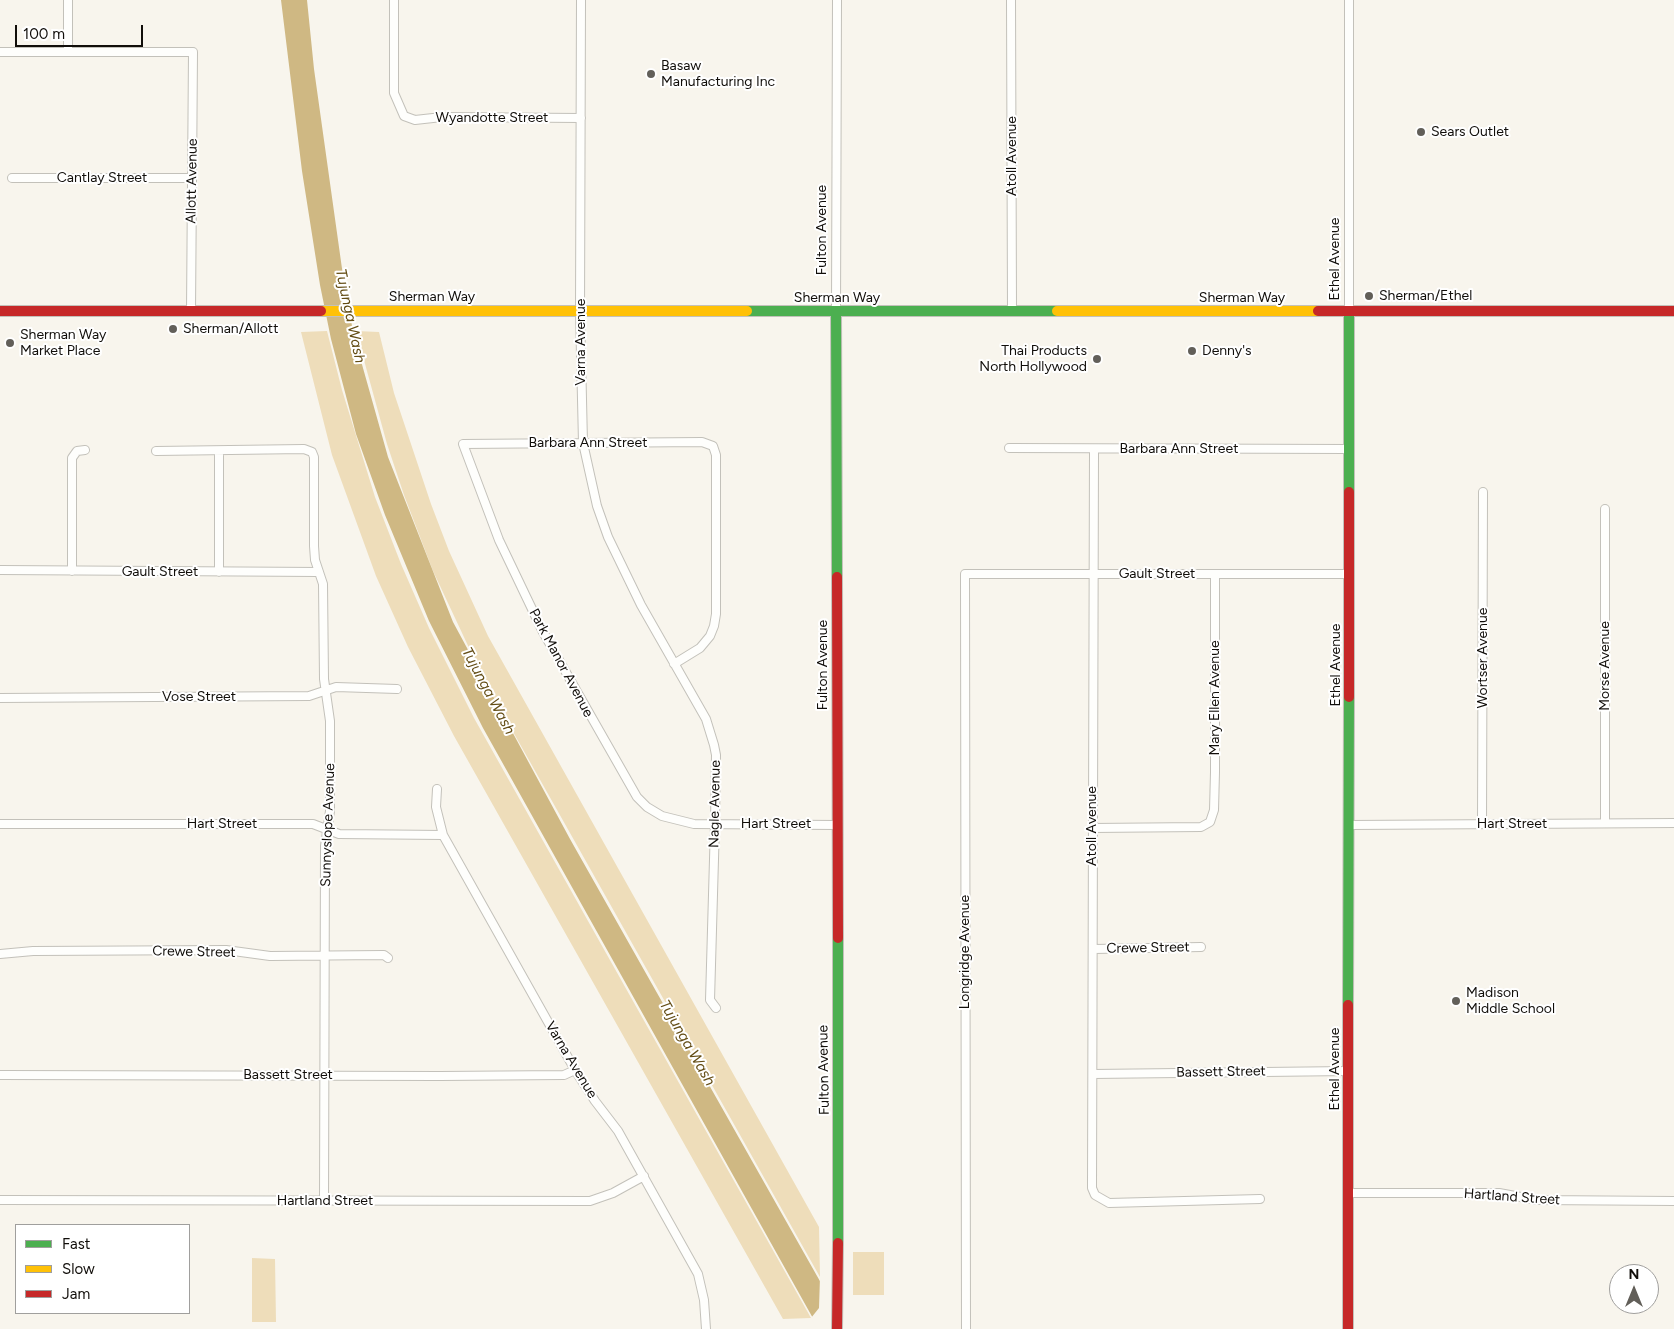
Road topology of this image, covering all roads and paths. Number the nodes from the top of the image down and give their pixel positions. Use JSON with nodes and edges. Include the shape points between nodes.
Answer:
{"nodes":[{"id":1,"x":68,"y":0,"type":"edge"},
{"id":2,"x":394,"y":0,"type":"edge"},
{"id":3,"x":581,"y":0,"type":"edge"},
{"id":4,"x":836,"y":0,"type":"edge"},
{"id":5,"x":1011,"y":0,"type":"edge"},
{"id":6,"x":1350,"y":0,"type":"edge"},
{"id":7,"x":0,"y":52,"type":"edge"},
{"id":8,"x":68,"y":52,"type":"junction"},
{"id":9,"x":581,"y":118,"type":"junction"},
{"id":10,"x":12,"y":178,"type":"dead end"},
{"id":11,"x":192,"y":178,"type":"junction"},
{"id":12,"x":0,"y":311,"type":"edge"},
{"id":13,"x":191,"y":311,"type":"junction"},
{"id":14,"x":836,"y":311,"type":"junction"},
{"id":15,"x":1012,"y":311,"type":"junction"},
{"id":16,"x":1349,"y":311,"type":"junction"},
{"id":17,"x":1674,"y":311,"type":"edge"},
{"id":18,"x":580,"y":312,"type":"junction"},
{"id":19,"x":583,"y":443,"type":"junction"},
{"id":20,"x":463,"y":444,"type":"joint"},
{"id":21,"x":1009,"y":448,"type":"dead end"},
{"id":22,"x":1094,"y":449,"type":"junction"},
{"id":23,"x":1349,"y":449,"type":"junction"},
{"id":24,"x":85,"y":450,"type":"dead end"},
{"id":25,"x":156,"y":451,"type":"dead end"},
{"id":26,"x":219,"y":451,"type":"junction"},
{"id":27,"x":1483,"y":492,"type":"dead end"},
{"id":28,"x":1606,"y":509,"type":"dead end"},
{"id":29,"x":0,"y":570,"type":"edge"},
{"id":30,"x":72,"y":571,"type":"junction"},
{"id":31,"x":219,"y":572,"type":"junction"},
{"id":32,"x":319,"y":572,"type":"junction"},
{"id":33,"x":1092,"y":573,"type":"junction"},
{"id":34,"x":965,"y":574,"type":"joint"},
{"id":35,"x":1215,"y":574,"type":"junction"},
{"id":36,"x":1349,"y":574,"type":"junction"},
{"id":37,"x":674,"y":664,"type":"junction"},
{"id":38,"x":397,"y":689,"type":"dead end"},
{"id":39,"x":325,"y":691,"type":"junction"},
{"id":40,"x":0,"y":698,"type":"edge"},
{"id":41,"x":437,"y":789,"type":"dead end"},
{"id":42,"x":1606,"y":823,"type":"junction"},
{"id":43,"x":1674,"y":823,"type":"edge"},
{"id":44,"x":0,"y":824,"type":"edge"},
{"id":45,"x":715,"y":824,"type":"junction"},
{"id":46,"x":1482,"y":824,"type":"junction"},
{"id":47,"x":837,"y":825,"type":"junction"},
{"id":48,"x":1350,"y":825,"type":"junction"},
{"id":49,"x":327,"y":828,"type":"junction"},
{"id":50,"x":1092,"y":828,"type":"junction"},
{"id":51,"x":443,"y":835,"type":"junction"},
{"id":52,"x":1201,"y":948,"type":"dead end"},
{"id":53,"x":1094,"y":949,"type":"junction"},
{"id":54,"x":0,"y":954,"type":"edge"},
{"id":55,"x":326,"y":955,"type":"junction"},
{"id":56,"x":388,"y":958,"type":"dead end"},
{"id":57,"x":716,"y":1008,"type":"dead end"},
{"id":58,"x":575,"y":1070,"type":"junction"},
{"id":59,"x":1349,"y":1071,"type":"junction"},
{"id":60,"x":1093,"y":1074,"type":"junction"},
{"id":61,"x":0,"y":1075,"type":"edge"},
{"id":62,"x":326,"y":1075,"type":"junction"},
{"id":63,"x":644,"y":1176,"type":"junction"},
{"id":64,"x":1349,"y":1193,"type":"junction"},
{"id":65,"x":1260,"y":1199,"type":"dead end"},
{"id":66,"x":0,"y":1200,"type":"edge"},
{"id":67,"x":324,"y":1201,"type":"junction"},
{"id":68,"x":1674,"y":1201,"type":"edge"},
{"id":69,"x":706,"y":1329,"type":"edge"},
{"id":70,"x":837,"y":1329,"type":"edge"},
{"id":71,"x":966,"y":1329,"type":"edge"},
{"id":72,"x":1348,"y":1329,"type":"edge"}],
"edges":[{"from":1,"to":8,"type":"street"},
{"from":2,"to":9,"type":"street","name":"Wyandotte Street","via":[[394,93],[404,116],[415,120],[442,117]]},
{"from":3,"to":9,"type":"street","name":"Varna Avenue"},
{"from":4,"to":14,"type":"street","name":"Fulton Avenue"},
{"from":5,"to":15,"type":"street","name":"Atoll Avenue"},
{"from":6,"to":16,"type":"street","name":"Ethel Avenue"},
{"from":7,"to":8,"type":"street"},
{"from":8,"to":11,"type":"street","name":"Allott Avenue","via":[[193,52]]},
{"from":9,"to":18,"type":"street","name":"Varna Avenue"},
{"from":10,"to":11,"type":"street","name":"Cantlay Street"},
{"from":11,"to":13,"type":"street","name":"Allott Avenue"},
{"from":12,"to":13,"type":"street","name":"Sherman Way"},
{"from":13,"to":18,"type":"street","name":"Sherman Way"},
{"from":14,"to":15,"type":"street","name":"Sherman Way"},
{"from":14,"to":18,"type":"street","name":"Sherman Way"},
{"from":14,"to":47,"type":"street","name":"Fulton Avenue"},
{"from":15,"to":16,"type":"street","name":"Sherman Way"},
{"from":16,"to":17,"type":"street","name":"Sherman Way"},
{"from":16,"to":23,"type":"street","name":"Ethel Avenue"},
{"from":18,"to":19,"type":"street","name":"Varna Avenue"},
{"from":19,"to":20,"type":"street","name":"Barbara Ann Street"},
{"from":19,"to":37,"type":"street","name":"Varna Avenue","via":[[597,506],[608,537],[641,606]]},
{"from":19,"to":37,"type":"street","name":"Barbara Ann Street","via":[[702,442],[712,446],[716,455],[714,626],[700,648]]},
{"from":20,"to":45,"type":"street","name":"Park Manor Avenue","via":[[499,540],[543,632],[636,797],[647,807],[675,821]]},
{"from":21,"to":22,"type":"street","name":"Barbara Ann Street"},
{"from":22,"to":23,"type":"street","name":"Barbara Ann Street"},
{"from":22,"to":33,"type":"street","name":"Atoll Avenue"},
{"from":23,"to":36,"type":"street","name":"Ethel Avenue"},
{"from":24,"to":30,"type":"street","via":[[74,454]]},
{"from":25,"to":26,"type":"street"},
{"from":26,"to":31,"type":"street"},
{"from":26,"to":32,"type":"street","name":"Sunnyslope Avenue","via":[[304,449],[312,452],[314,546]]},
{"from":27,"to":46,"type":"street","name":"Wortser Avenue"},
{"from":28,"to":42,"type":"street","name":"Morse Avenue"},
{"from":29,"to":30,"type":"street","name":"Gault Street"},
{"from":30,"to":31,"type":"street","name":"Gault Street"},
{"from":31,"to":32,"type":"street","name":"Gault Street"},
{"from":32,"to":39,"type":"street","name":"Sunnyslope Avenue","via":[[323,589]]},
{"from":33,"to":34,"type":"street","name":"Gault Street"},
{"from":33,"to":35,"type":"street","name":"Gault Street"},
{"from":33,"to":50,"type":"street","name":"Atoll Avenue"},
{"from":34,"to":71,"type":"street","name":"Longridge Avenue"},
{"from":35,"to":36,"type":"street","name":"Gault Street"},
{"from":35,"to":50,"type":"street","name":"Mary Ellen Avenue","via":[[1215,772],[1214,810],[1210,822],[1201,827]]},
{"from":36,"to":48,"type":"street","name":"Ethel Avenue"},
{"from":37,"to":45,"type":"street","name":"Nagle Avenue","via":[[711,733],[716,755]]},
{"from":38,"to":39,"type":"street","name":"Vose Street","via":[[336,687]]},
{"from":39,"to":40,"type":"street","name":"Vose Street","via":[[309,696]]},
{"from":39,"to":49,"type":"street","name":"Sunnyslope Avenue","via":[[330,721],[330,811]]},
{"from":41,"to":51,"type":"street","name":"Varna Avenue","via":[[436,808]]},
{"from":42,"to":43,"type":"street","name":"Hart Street"},
{"from":42,"to":46,"type":"street","name":"Hart Street"},
{"from":44,"to":49,"type":"street","name":"Hart Street","via":[[313,824]]},
{"from":45,"to":47,"type":"street","name":"Hart Street"},
{"from":45,"to":57,"type":"street","name":"Nagle Avenue","via":[[710,1000]]},
{"from":46,"to":48,"type":"street","name":"Hart Street"},
{"from":47,"to":70,"type":"street","name":"Fulton Avenue"},
{"from":48,"to":59,"type":"street","name":"Ethel Avenue"},
{"from":49,"to":51,"type":"street","name":"Hart Street","via":[[338,834]]},
{"from":49,"to":55,"type":"street","name":"Sunnyslope Avenue"},
{"from":50,"to":53,"type":"street","name":"Atoll Avenue"},
{"from":51,"to":58,"type":"street","name":"Varna Avenue"},
{"from":52,"to":53,"type":"street","name":"Crewe Street"},
{"from":53,"to":60,"type":"street","name":"Atoll Avenue"},
{"from":54,"to":55,"type":"street","name":"Crewe Street","via":[[226,950],[270,956]]},
{"from":55,"to":56,"type":"street","name":"Crewe Street","via":[[384,955]]},
{"from":55,"to":62,"type":"street","name":"Sunnyslope Avenue"},
{"from":58,"to":62,"type":"street","name":"Bassett Street","via":[[564,1075]]},
{"from":58,"to":63,"type":"street","name":"Varna Avenue","via":[[618,1131]]},
{"from":59,"to":60,"type":"street","name":"Bassett Street"},
{"from":59,"to":64,"type":"street","name":"Ethel Avenue"},
{"from":60,"to":65,"type":"street","name":"Atoll Avenue","via":[[1092,1188],[1101,1200],[1114,1203]]},
{"from":61,"to":62,"type":"street","name":"Bassett Street"},
{"from":62,"to":67,"type":"street","name":"Sunnyslope Avenue"},
{"from":63,"to":67,"type":"street","name":"Hartland Street","via":[[614,1193],[590,1201]]},
{"from":63,"to":69,"type":"street","name":"Varna Avenue","via":[[698,1274]]},
{"from":64,"to":68,"type":"street","name":"Hartland Street","via":[[1499,1193],[1537,1200]]},
{"from":64,"to":72,"type":"street","name":"Ethel Avenue"},
{"from":66,"to":67,"type":"street","name":"Hartland Street"}]}
